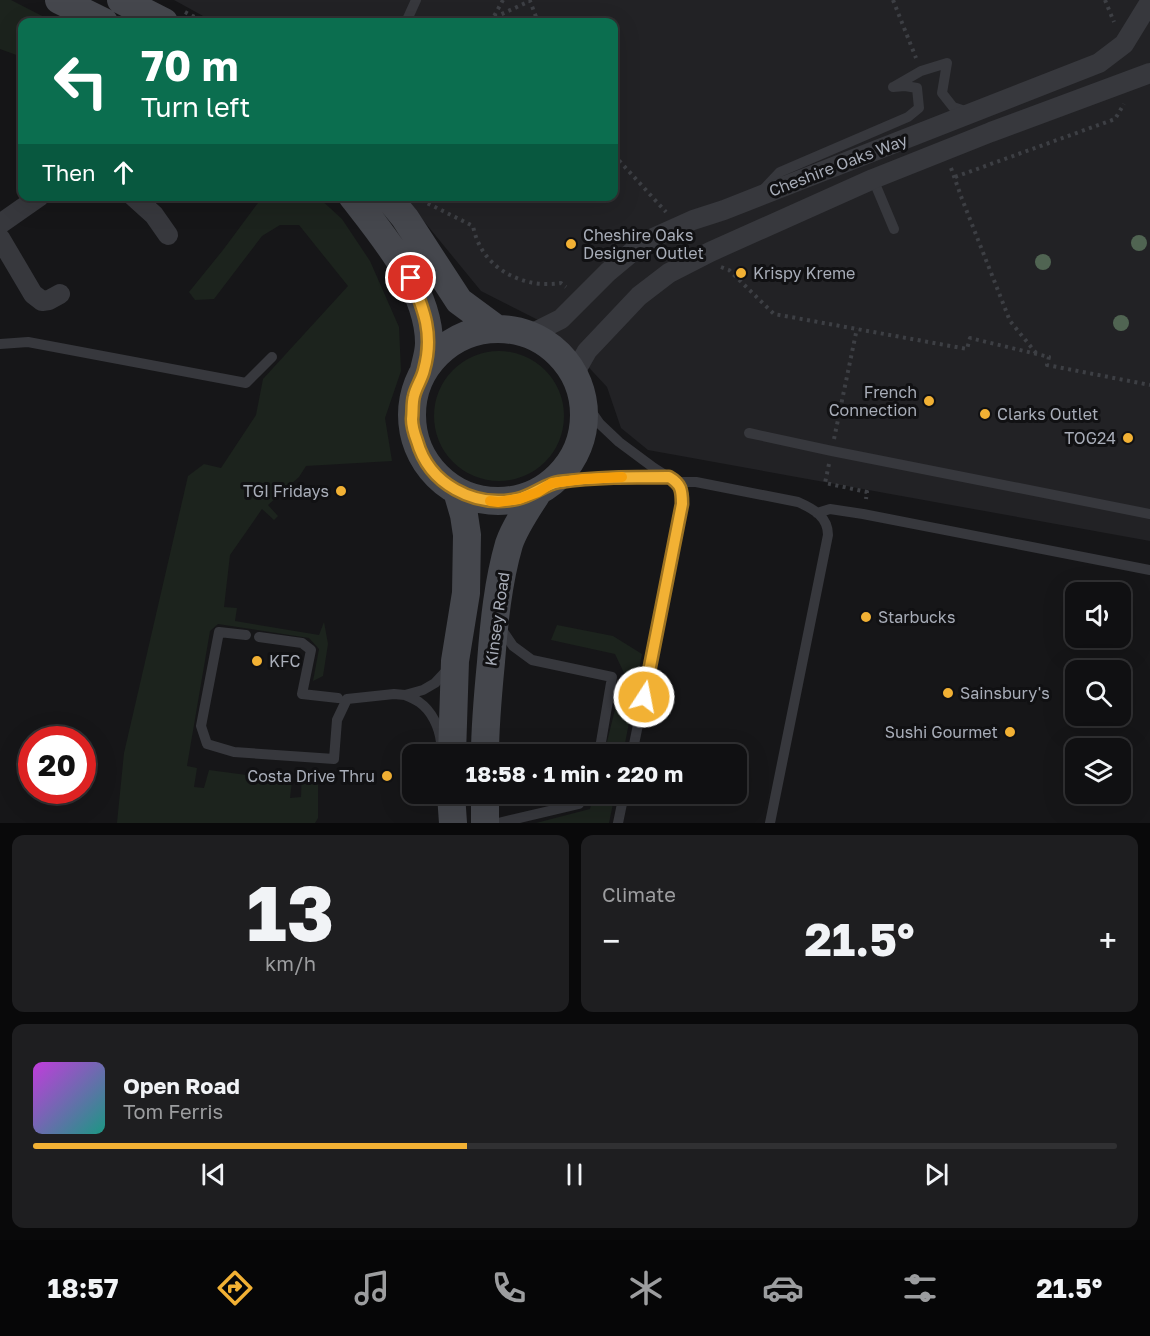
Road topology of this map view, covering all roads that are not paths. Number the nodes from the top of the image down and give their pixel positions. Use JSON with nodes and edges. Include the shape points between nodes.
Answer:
{"nodes":[{"id":1,"x":59,"y":0,"type":"edge"},
{"id":2,"x":121,"y":0,"type":"edge"},
{"id":3,"x":416,"y":0,"type":"edge"},
{"id":4,"x":1149,"y":9,"type":"edge"},
{"id":5,"x":96,"y":18,"type":"edge"},
{"id":6,"x":156,"y":18,"type":"edge"},
{"id":7,"x":408,"y":18,"type":"edge"},
{"id":8,"x":1150,"y":73,"type":"edge"},
{"id":9,"x":971,"y":113,"type":"junction"},
{"id":10,"x":873,"y":179,"type":"junction"},
{"id":11,"x":756,"y":198,"type":"junction"},
{"id":12,"x":33,"y":201,"type":"edge"},
{"id":13,"x":136,"y":201,"type":"edge"},
{"id":14,"x":356,"y":201,"type":"edge"},
{"id":15,"x":391,"y":201,"type":"edge"},
{"id":16,"x":0,"y":224,"type":"edge"},
{"id":17,"x":894,"y":229,"type":"dead end"},
{"id":18,"x":168,"y":235,"type":"dead end"},
{"id":19,"x":0,"y":238,"type":"edge"},
{"id":20,"x":60,"y":294,"type":"dead end"},
{"id":21,"x":497,"y":329,"type":"junction"},
{"id":22,"x":529,"y":335,"type":"junction"},
{"id":23,"x":0,"y":344,"type":"edge"},
{"id":24,"x":272,"y":357,"type":"dead end"},
{"id":25,"x":424,"y":370,"type":"junction"},
{"id":26,"x":578,"y":386,"type":"junction"},
{"id":27,"x":749,"y":433,"type":"dead end"},
{"id":28,"x":673,"y":479,"type":"junction"},
{"id":29,"x":545,"y":487,"type":"junction"},
{"id":30,"x":457,"y":491,"type":"junction"},
{"id":31,"x":817,"y":513,"type":"junction"},
{"id":32,"x":1150,"y":514,"type":"edge"},
{"id":33,"x":1150,"y":570,"type":"edge"},
{"id":34,"x":495,"y":620,"type":"junction"},
{"id":35,"x":246,"y":635,"type":"dead end"},
{"id":36,"x":259,"y":637,"type":"dead end"},
{"id":37,"x":455,"y":661,"type":"junction"},
{"id":38,"x":405,"y":695,"type":"junction"},
{"id":39,"x":338,"y":698,"type":"dead end"},
{"id":40,"x":441,"y":744,"type":"edge"},
{"id":41,"x":452,"y":744,"type":"edge"},
{"id":42,"x":485,"y":744,"type":"edge"},
{"id":43,"x":601,"y":744,"type":"edge"},
{"id":44,"x":634,"y":744,"type":"edge"},
{"id":45,"x":485,"y":804,"type":"edge"},
{"id":46,"x":579,"y":804,"type":"edge"},
{"id":47,"x":622,"y":804,"type":"edge"},
{"id":48,"x":485,"y":823,"type":"edge"},
{"id":49,"x":498,"y":823,"type":"edge"},
{"id":50,"x":618,"y":823,"type":"edge"},
{"id":51,"x":770,"y":823,"type":"edge"}],
"edges":[{"from":1,"to":5,"type":"main road"},
{"from":2,"to":6,"type":"main road"},
{"from":3,"to":7,"type":"lane"},
{"from":4,"to":9,"type":"street","name":"Cheshire Oaks Way","via":[[1124,44],[1099,63]]},
{"from":8,"to":10,"type":"street","name":"Cheshire Oaks Way"},
{"from":9,"to":11,"type":"street","name":"Cheshire Oaks Way"},
{"from":9,"to":11,"type":"lane","via":[[953,107],[942,93],[947,63],[921,71],[893,87],[916,88],[919,108],[908,117],[780,172]]},
{"from":10,"to":17,"type":"lane"},
{"from":10,"to":26,"type":"street","name":"Cheshire Oaks Way","via":[[669,273],[639,296],[587,351]]},
{"from":11,"to":22,"type":"street","name":"Cheshire Oaks Way","via":[[644,242],[561,319]]},
{"from":12,"to":16,"type":"street"},
{"from":13,"to":18,"type":"street","via":[[149,220]]},
{"from":14,"to":25,"type":"main road","via":[[411,278],[425,313],[429,343]]},
{"from":15,"to":21,"type":"main road","via":[[459,301]]},
{"from":19,"to":20,"type":"street","via":[[33,294],[42,301]]},
{"from":21,"to":22,"type":"main road"},
{"from":21,"to":25,"type":"main road","via":[[460,338]]},
{"from":22,"to":26,"type":"main road","via":[[563,359]]},
{"from":23,"to":24,"type":"lane","via":[[28,342],[246,383]]},
{"from":25,"to":30,"type":"main road","via":[[414,397],[412,425],[420,452],[435,475]]},
{"from":26,"to":28,"type":"lane","via":[[600,423],[619,442]]},
{"from":26,"to":29,"type":"main road","via":[[583,428],[577,450],[565,469]]},
{"from":27,"to":32,"type":"lane"},
{"from":28,"to":29,"type":"lane","via":[[583,479]]},
{"from":28,"to":31,"type":"lane","via":[[798,502]]},
{"from":28,"to":44,"type":"lane","via":[[682,492],[682,504]]},
{"from":29,"to":30,"type":"main road","via":[[519,499],[498,502]]},
{"from":29,"to":34,"type":"main road","name":"Kinsey Road","via":[[522,517],[510,542]]},
{"from":30,"to":37,"type":"main road","name":"Kinsey Road","via":[[467,547],[466,594]]},
{"from":31,"to":33,"type":"lane","via":[[830,509],[863,514]]},
{"from":31,"to":51,"type":"lane","via":[[828,526],[828,536]]},
{"from":34,"to":42,"type":"main road","name":"Kinsey Road"},
{"from":34,"to":43,"type":"lane","via":[[513,646],[532,660],[612,677]]},
{"from":35,"to":38,"type":"lane","via":[[219,632],[201,726],[207,744],[238,752],[334,759],[337,720],[347,699]]},
{"from":36,"to":39,"type":"lane","via":[[302,643],[311,650],[302,694]]},
{"from":37,"to":38,"type":"lane","via":[[435,683]]},
{"from":37,"to":41,"type":"main road","name":"Kinsey Road"},
{"from":38,"to":40,"type":"lane","via":[[420,702],[430,714]]},
{"from":45,"to":48,"type":"main road"},
{"from":46,"to":49,"type":"lane"},
{"from":47,"to":50,"type":"lane"}]}
